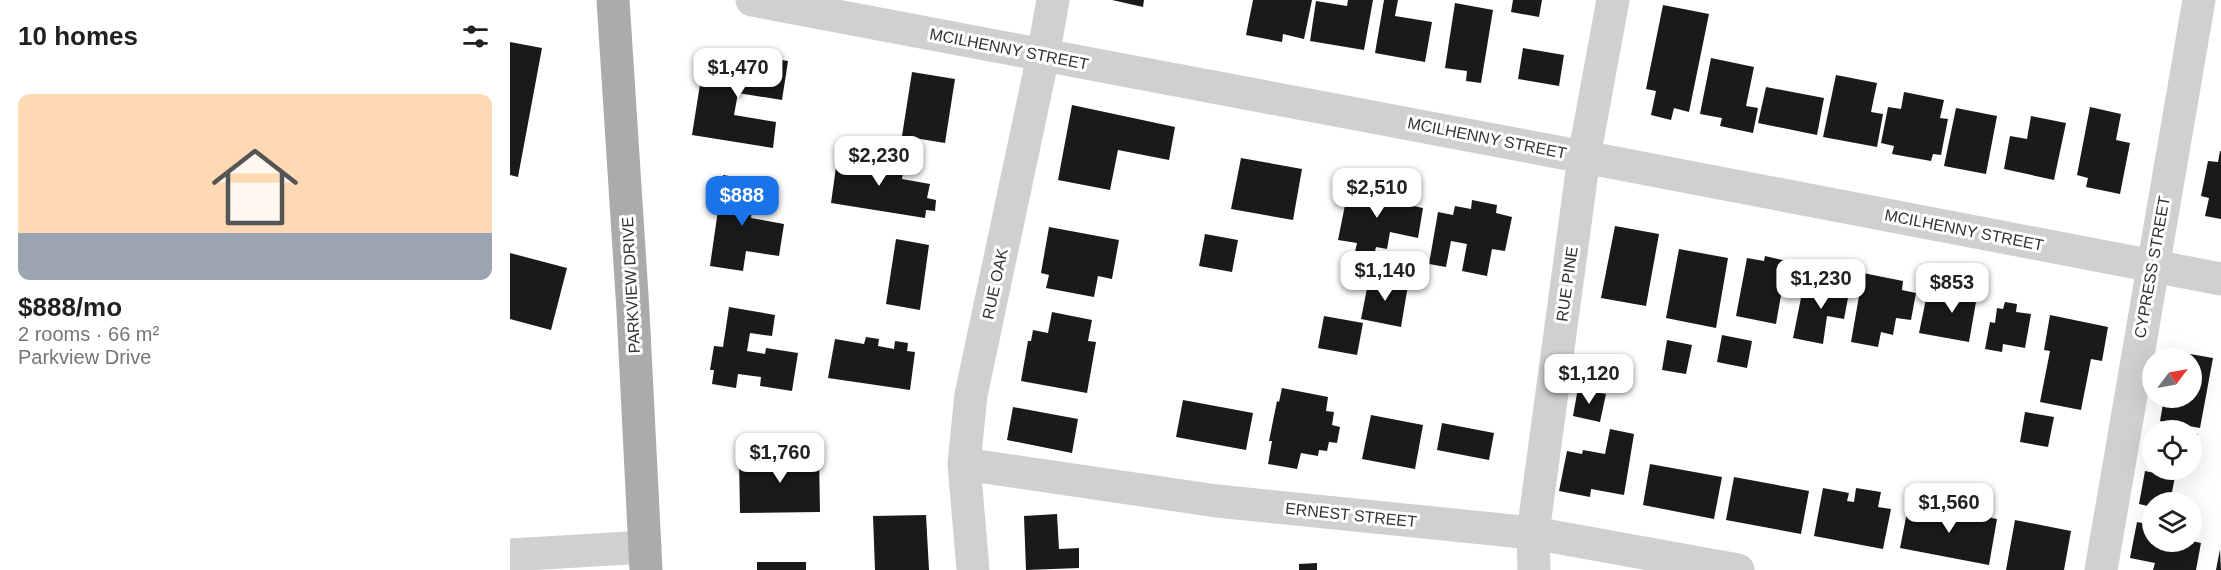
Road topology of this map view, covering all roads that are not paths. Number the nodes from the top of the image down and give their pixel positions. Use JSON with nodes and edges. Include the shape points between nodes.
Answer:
{"nodes":[{"id":1,"x":613,"y":0,"type":"edge"},
{"id":2,"x":752,"y":0,"type":"edge"},
{"id":3,"x":1053,"y":0,"type":"edge"},
{"id":4,"x":1613,"y":0,"type":"edge"},
{"id":5,"x":2199,"y":0,"type":"edge"},
{"id":6,"x":1043,"y":56,"type":"junction"},
{"id":7,"x":1584,"y":157,"type":"junction"},
{"id":8,"x":2152,"y":267,"type":"junction"},
{"id":9,"x":2221,"y":279,"type":"edge"},
{"id":10,"x":964,"y":464,"type":"junction"},
{"id":11,"x":1533,"y":533,"type":"junction"},
{"id":12,"x":510,"y":555,"type":"edge"},
{"id":13,"x":645,"y":559,"type":"edge"},
{"id":14,"x":973,"y":570,"type":"edge"},
{"id":15,"x":1534,"y":570,"type":"edge"},
{"id":16,"x":1738,"y":570,"type":"edge"},
{"id":17,"x":2101,"y":570,"type":"edge"}],
"edges":[{"from":1,"to":13,"type":"main road","name":"PARKVIEW DRIVE"},
{"from":2,"to":6,"type":"street","name":"MCILHENNY STREET"},
{"from":3,"to":6,"type":"street","name":"RUE OAK"},
{"from":4,"to":7,"type":"street","name":"RUE PINE"},
{"from":5,"to":8,"type":"street","name":"CYPRESS STREET"},
{"from":6,"to":7,"type":"street","name":"MCILHENNY STREET"},
{"from":6,"to":10,"type":"street","name":"RUE OAK","via":[[971,395]]},
{"from":7,"to":8,"type":"street","name":"MCILHENNY STREET"},
{"from":7,"to":11,"type":"street","name":"RUE PINE"},
{"from":8,"to":9,"type":"street","name":"MCILHENNY STREET"},
{"from":8,"to":17,"type":"street","name":"CYPRESS STREET"},
{"from":10,"to":11,"type":"street","name":"ERNEST STREET","via":[[1217,501]]},
{"from":10,"to":14,"type":"street","name":"RUE OAK"},
{"from":11,"to":15,"type":"street","name":"RUE PINE"},
{"from":11,"to":16,"type":"street","name":"ERNEST STREET"},
{"from":12,"to":13,"type":"street"}]}
